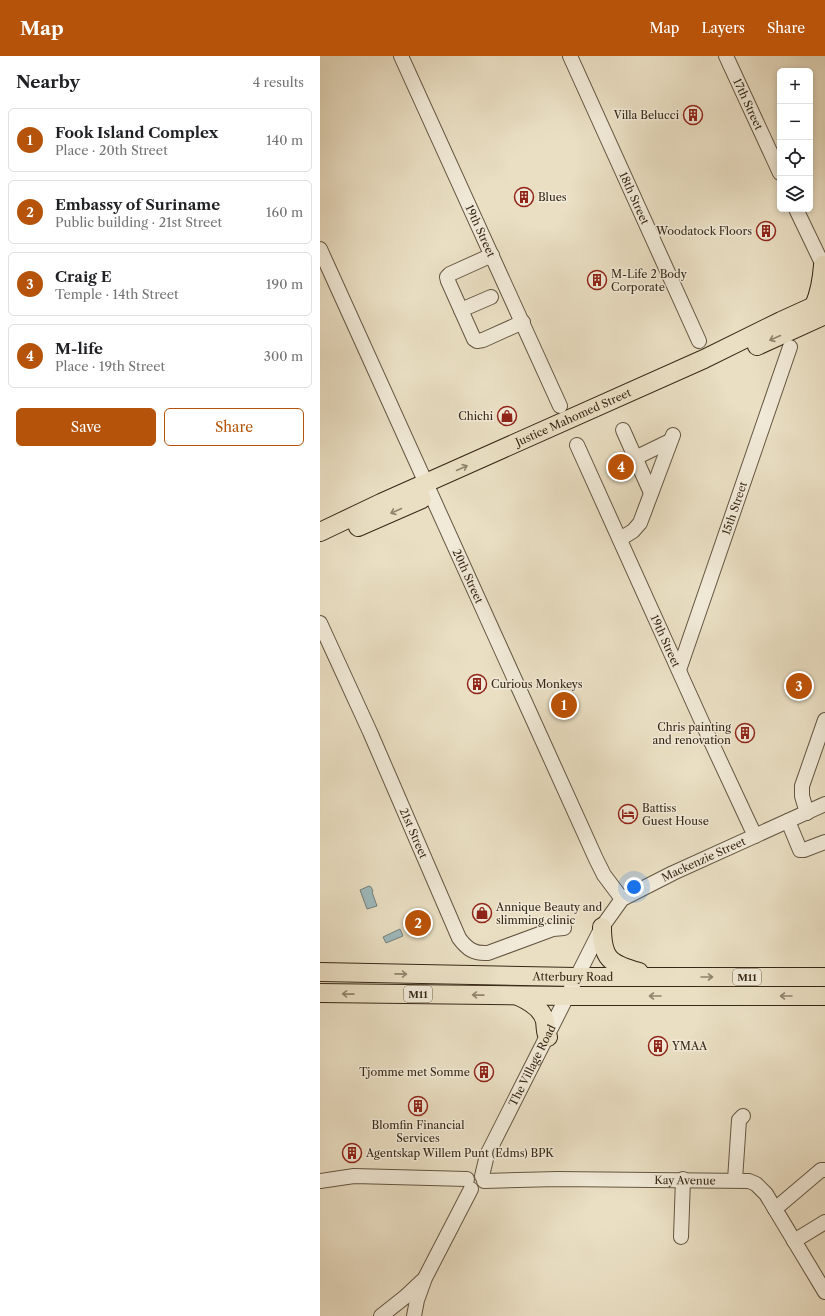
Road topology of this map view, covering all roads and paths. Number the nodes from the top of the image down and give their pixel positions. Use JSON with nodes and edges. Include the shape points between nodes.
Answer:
{"nodes":[{"id":1,"x":401,"y":56,"type":"edge"},
{"id":2,"x":570,"y":56,"type":"edge"},
{"id":3,"x":726,"y":56,"type":"edge"},
{"id":4,"x":777,"y":166,"type":"edge"},
{"id":5,"x":797,"y":212,"type":"edge"},
{"id":6,"x":825,"y":244,"type":"edge"},
{"id":7,"x":320,"y":250,"type":"edge"},
{"id":8,"x":492,"y":255,"type":"junction"},
{"id":9,"x":823,"y":264,"type":"edge"},
{"id":10,"x":491,"y":297,"type":"dead end"},
{"id":11,"x":821,"y":307,"type":"edge"},
{"id":12,"x":461,"y":310,"type":"junction"},
{"id":13,"x":522,"y":322,"type":"junction"},
{"id":14,"x":699,"y":341,"type":"dead end"},
{"id":15,"x":790,"y":347,"type":"dead end"},
{"id":16,"x":560,"y":406,"type":"dead end"},
{"id":17,"x":623,"y":430,"type":"dead end"},
{"id":18,"x":577,"y":445,"type":"dead end"},
{"id":19,"x":635,"y":458,"type":"junction"},
{"id":20,"x":429,"y":489,"type":"junction"},
{"id":21,"x":651,"y":493,"type":"junction"},
{"id":22,"x":320,"y":532,"type":"edge"},
{"id":23,"x":620,"y":539,"type":"junction"},
{"id":24,"x":320,"y":544,"type":"edge"},
{"id":25,"x":320,"y":622,"type":"edge"},
{"id":26,"x":679,"y":670,"type":"junction"},
{"id":27,"x":825,"y":720,"type":"edge"},
{"id":28,"x":825,"y":804,"type":"edge"},
{"id":29,"x":807,"y":813,"type":"junction"},
{"id":30,"x":788,"y":821,"type":"junction"},
{"id":31,"x":756,"y":836,"type":"junction"},
{"id":32,"x":825,"y":842,"type":"edge"},
{"id":33,"x":622,"y":899,"type":"junction"},
{"id":34,"x":602,"y":927,"type":"junction"},
{"id":35,"x":564,"y":928,"type":"dead end"},
{"id":36,"x":320,"y":972,"type":"edge"},
{"id":37,"x":576,"y":977,"type":"junction"},
{"id":38,"x":668,"y":977,"type":"junction"},
{"id":39,"x":825,"y":977,"type":"edge"},
{"id":40,"x":320,"y":993,"type":"edge"},
{"id":41,"x":517,"y":996,"type":"junction"},
{"id":42,"x":567,"y":996,"type":"junction"},
{"id":43,"x":825,"y":996,"type":"edge"},
{"id":44,"x":548,"y":1037,"type":"junction"},
{"id":45,"x":743,"y":1116,"type":"dead end"},
{"id":46,"x":825,"y":1170,"type":"edge"},
{"id":47,"x":475,"y":1179,"type":"junction"},
{"id":48,"x":683,"y":1179,"type":"junction"},
{"id":49,"x":735,"y":1180,"type":"junction"},
{"id":50,"x":320,"y":1181,"type":"edge"},
{"id":51,"x":775,"y":1209,"type":"junction"},
{"id":52,"x":825,"y":1222,"type":"edge"},
{"id":53,"x":681,"y":1237,"type":"dead end"},
{"id":54,"x":794,"y":1241,"type":"junction"},
{"id":55,"x":425,"y":1278,"type":"junction"},
{"id":56,"x":825,"y":1292,"type":"edge"},
{"id":57,"x":381,"y":1316,"type":"edge"},
{"id":58,"x":414,"y":1316,"type":"edge"}],
"edges":[{"from":1,"to":8,"type":"street","name":"19th Street"},
{"from":2,"to":14,"type":"street","name":"18th Street"},
{"from":3,"to":4,"type":"street","name":"17th Street"},
{"from":5,"to":9,"type":"street"},
{"from":6,"to":9,"type":"street"},
{"from":7,"to":20,"type":"street","name":"20th Street"},
{"from":8,"to":12,"type":"street","via":[[447,277]]},
{"from":8,"to":13,"type":"street","name":"19th Street"},
{"from":9,"to":11,"type":"main road","via":[[819,296]]},
{"from":10,"to":12,"type":"street"},
{"from":11,"to":20,"type":"main road","name":"Justice Mahomed Street","via":[[704,359]]},
{"from":12,"to":13,"type":"street","via":[[477,341]]},
{"from":13,"to":16,"type":"street","name":"19th Street"},
{"from":15,"to":26,"type":"street","name":"15th Street"},
{"from":17,"to":19,"type":"street"},
{"from":18,"to":23,"type":"street","name":"19th Street"},
{"from":19,"to":21,"type":"street"},
{"from":19,"to":21,"type":"street","via":[[671,438]]},
{"from":20,"to":22,"type":"main road","name":"Justice Mahomed Street"},
{"from":20,"to":24,"type":"main road","name":"Justice Mahomed Street","one_way":true},
{"from":20,"to":33,"type":"street","name":"20th Street","via":[[596,859],[604,875]]},
{"from":21,"to":23,"type":"street","via":[[640,523]]},
{"from":23,"to":26,"type":"street","name":"19th Street"},
{"from":25,"to":35,"type":"street","name":"21st Street","via":[[463,944],[474,952],[488,953],[553,929]]},
{"from":26,"to":31,"type":"street","name":"19th Street"},
{"from":27,"to":29,"type":"street","via":[[802,786]]},
{"from":28,"to":29,"type":"street","name":"Mackenzie Street"},
{"from":29,"to":30,"type":"street","name":"Mackenzie Street"},
{"from":30,"to":31,"type":"street","name":"Mackenzie Street"},
{"from":30,"to":32,"type":"street","via":[[800,850]]},
{"from":31,"to":33,"type":"street","name":"Mackenzie Street"},
{"from":33,"to":34,"type":"street","name":"Mackenzie Street"},
{"from":34,"to":37,"type":"street","name":"Mackenzie Street"},
{"from":34,"to":38,"type":"main road","via":[[602,943],[611,961],[642,973]]},
{"from":36,"to":37,"type":"main road","name":"Atterbury Road","number":"M11","one_way":true},
{"from":37,"to":38,"type":"main road","name":"Atterbury Road","number":"M11"},
{"from":37,"to":42,"type":"street","name":"The Village Road"},
{"from":38,"to":39,"type":"main road","name":"Atterbury Road","number":"M11","one_way":true},
{"from":41,"to":40,"type":"main road","name":"Atterbury Road","number":"M11","one_way":true},
{"from":41,"to":42,"type":"main road","name":"Atterbury Road","number":"M11"},
{"from":41,"to":44,"type":"main road","via":[[538,1009],[544,1018]]},
{"from":43,"to":42,"type":"main road","name":"Atterbury Road","number":"M11","one_way":true},
{"from":42,"to":44,"type":"street","name":"The Village Road"},
{"from":44,"to":47,"type":"street","name":"The Village Road"},
{"from":45,"to":49,"type":"street","via":[[739,1120]]},
{"from":46,"to":51,"type":"street"},
{"from":47,"to":48,"type":"street","name":"Kay Avenue"},
{"from":47,"to":50,"type":"street","name":"Kay Avenue","via":[[354,1176]]},
{"from":47,"to":55,"type":"street"},
{"from":48,"to":49,"type":"street","name":"Kay Avenue"},
{"from":48,"to":53,"type":"street"},
{"from":49,"to":51,"type":"street","name":"Kay Avenue","via":[[756,1184]]},
{"from":51,"to":54,"type":"street","name":"Kay Avenue"},
{"from":52,"to":54,"type":"street"},
{"from":54,"to":56,"type":"street","name":"Kay Avenue"},
{"from":55,"to":57,"type":"street"},
{"from":55,"to":58,"type":"street"}]}
